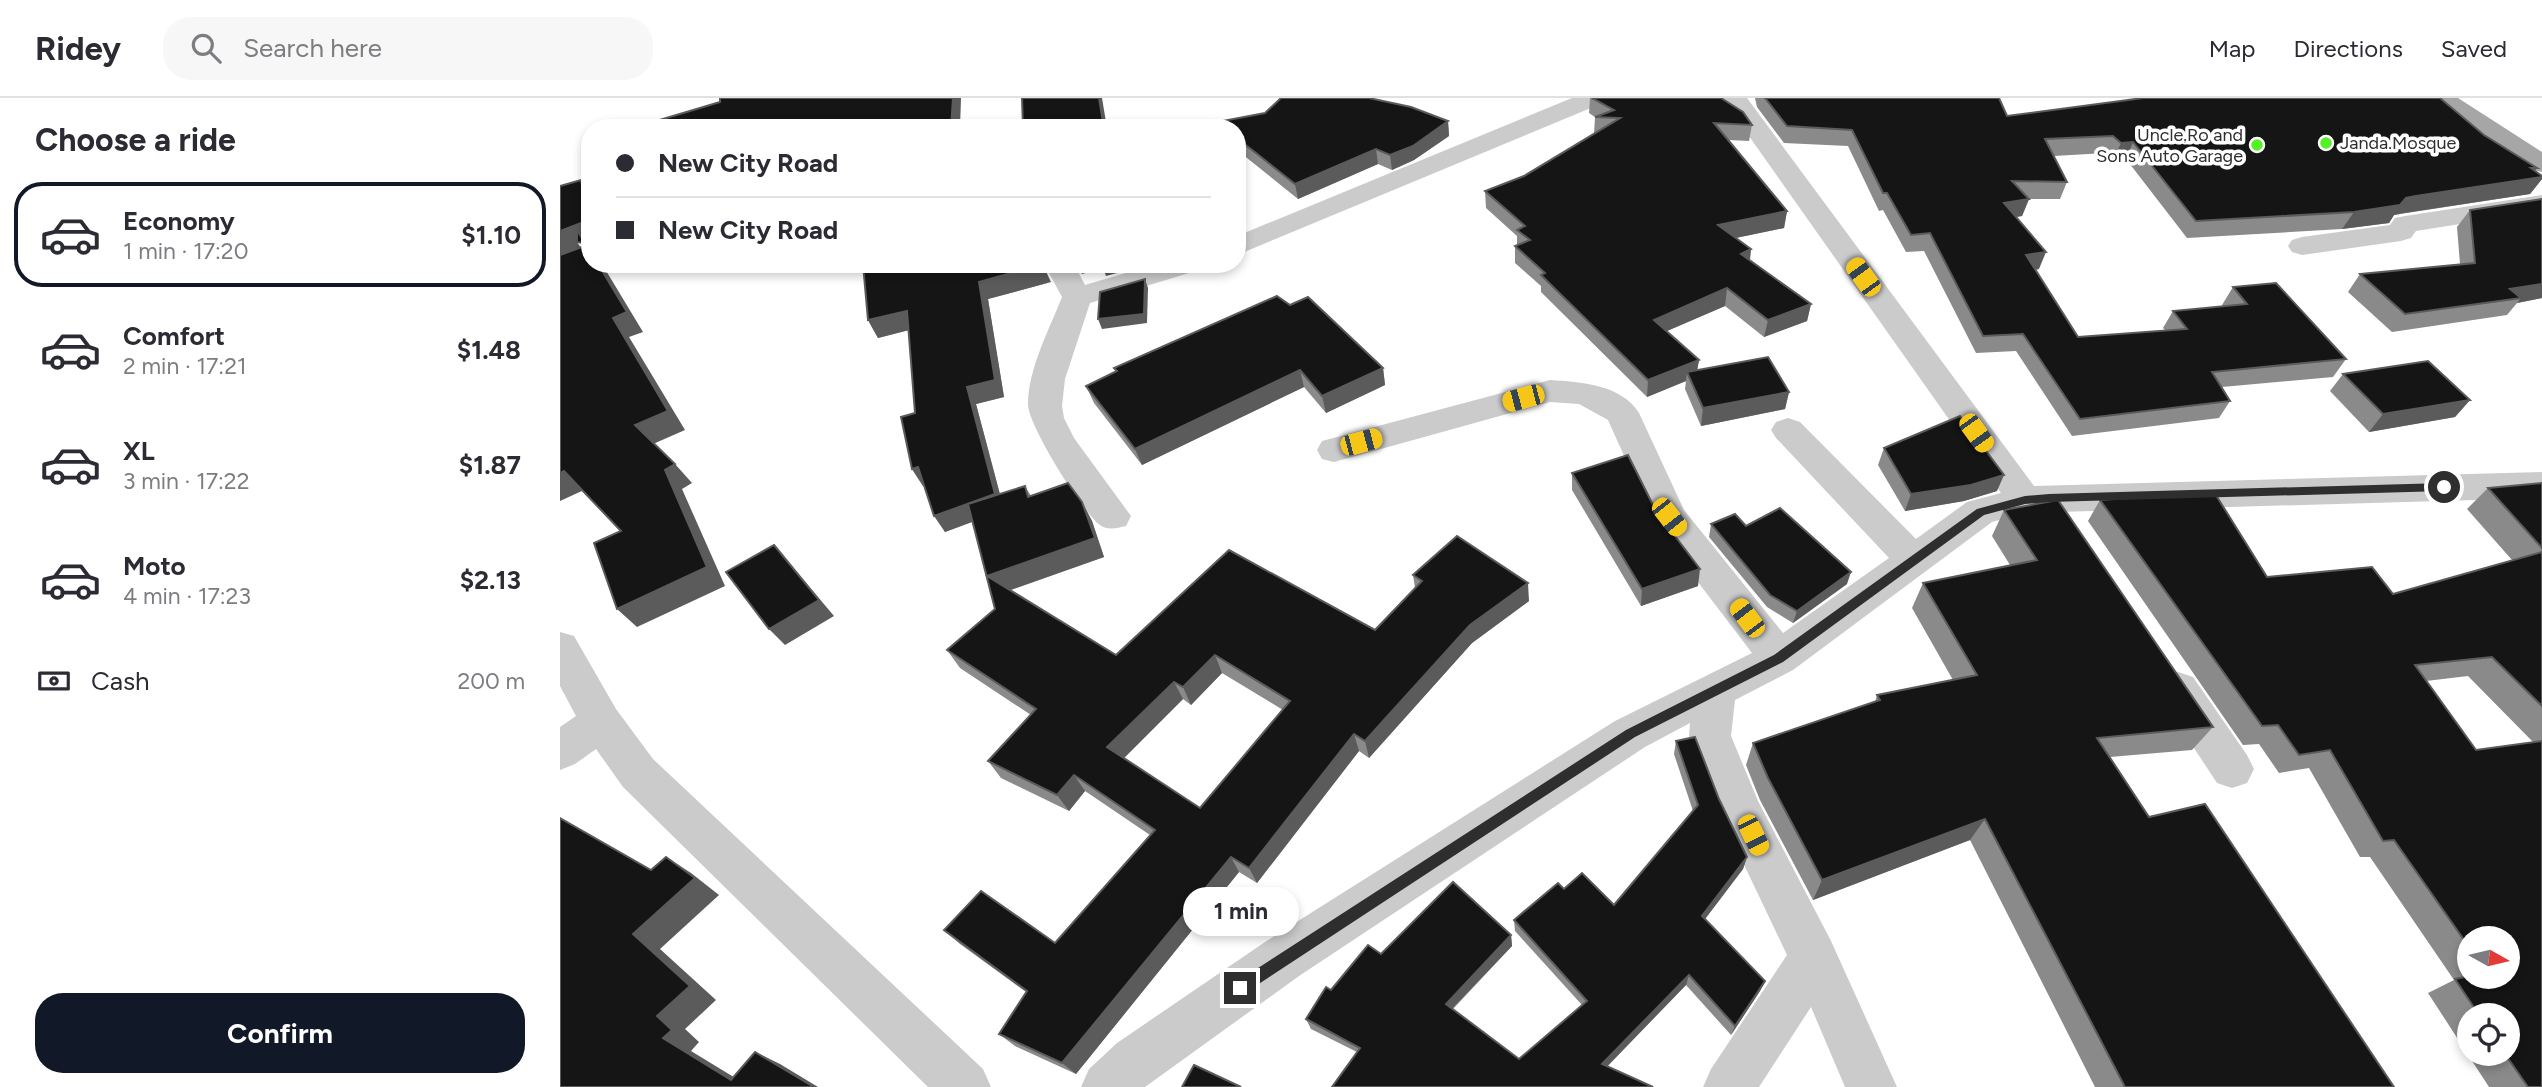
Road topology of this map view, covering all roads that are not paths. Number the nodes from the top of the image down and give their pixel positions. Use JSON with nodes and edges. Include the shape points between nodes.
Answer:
{"nodes":[{"id":1,"x":1594,"y":98,"type":"edge"},
{"id":2,"x":1734,"y":98,"type":"edge"},
{"id":3,"x":2438,"y":102,"type":"edge"},
{"id":4,"x":2542,"y":164,"type":"edge"},
{"id":5,"x":2542,"y":204,"type":"edge"},
{"id":6,"x":1246,"y":243,"type":"edge"},
{"id":7,"x":2302,"y":246,"type":"dead end"},
{"id":8,"x":1064,"y":273,"type":"edge"},
{"id":9,"x":1158,"y":273,"type":"edge"},
{"id":10,"x":1077,"y":297,"type":"junction"},
{"id":11,"x":1788,"y":430,"type":"dead end"},
{"id":12,"x":1335,"y":450,"type":"dead end"},
{"id":13,"x":2537,"y":490,"type":"edge"},
{"id":14,"x":2037,"y":499,"type":"junction"},
{"id":15,"x":1113,"y":516,"type":"dead end"},
{"id":16,"x":2072,"y":532,"type":"edge"},
{"id":17,"x":1913,"y":560,"type":"junction"},
{"id":18,"x":560,"y":648,"type":"edge"},
{"id":19,"x":2155,"y":656,"type":"edge"},
{"id":20,"x":1779,"y":658,"type":"junction"},
{"id":21,"x":1715,"y":693,"type":"junction"},
{"id":22,"x":601,"y":722,"type":"junction"},
{"id":23,"x":560,"y":751,"type":"edge"},
{"id":24,"x":2231,"y":769,"type":"dead end"},
{"id":25,"x":1814,"y":958,"type":"junction"},
{"id":26,"x":965,"y":1087,"type":"edge"},
{"id":27,"x":1107,"y":1087,"type":"edge"},
{"id":28,"x":1729,"y":1087,"type":"edge"},
{"id":29,"x":1871,"y":1087,"type":"edge"}],
"edges":[{"from":1,"to":6,"type":"street"},
{"from":2,"to":14,"type":"street"},
{"from":3,"to":4,"type":"main road"},
{"from":5,"to":7,"type":"street","via":[[2404,224],[2401,232]]},
{"from":8,"to":10,"type":"street"},
{"from":9,"to":10,"type":"street"},
{"from":10,"to":15,"type":"street","via":[[1054,360],[1044,408],[1057,439]]},
{"from":11,"to":17,"type":"street"},
{"from":12,"to":20,"type":"street","via":[[1550,391],[1583,393],[1602,400],[1622,413],[1669,517]]},
{"from":13,"to":14,"type":"street"},
{"from":14,"to":16,"type":"street"},
{"from":14,"to":17,"type":"street","via":[[1980,512]]},
{"from":17,"to":20,"type":"street"},
{"from":18,"to":22,"type":"street"},
{"from":19,"to":24,"type":"street"},
{"from":20,"to":21,"type":"street"},
{"from":21,"to":25,"type":"street","via":[[1710,736]]},
{"from":21,"to":27,"type":"street","via":[[1630,734],[1294,951],[1135,1061]]},
{"from":22,"to":23,"type":"street"},
{"from":22,"to":26,"type":"street","via":[[638,773]]},
{"from":25,"to":28,"type":"street"},
{"from":25,"to":29,"type":"street"}]}
